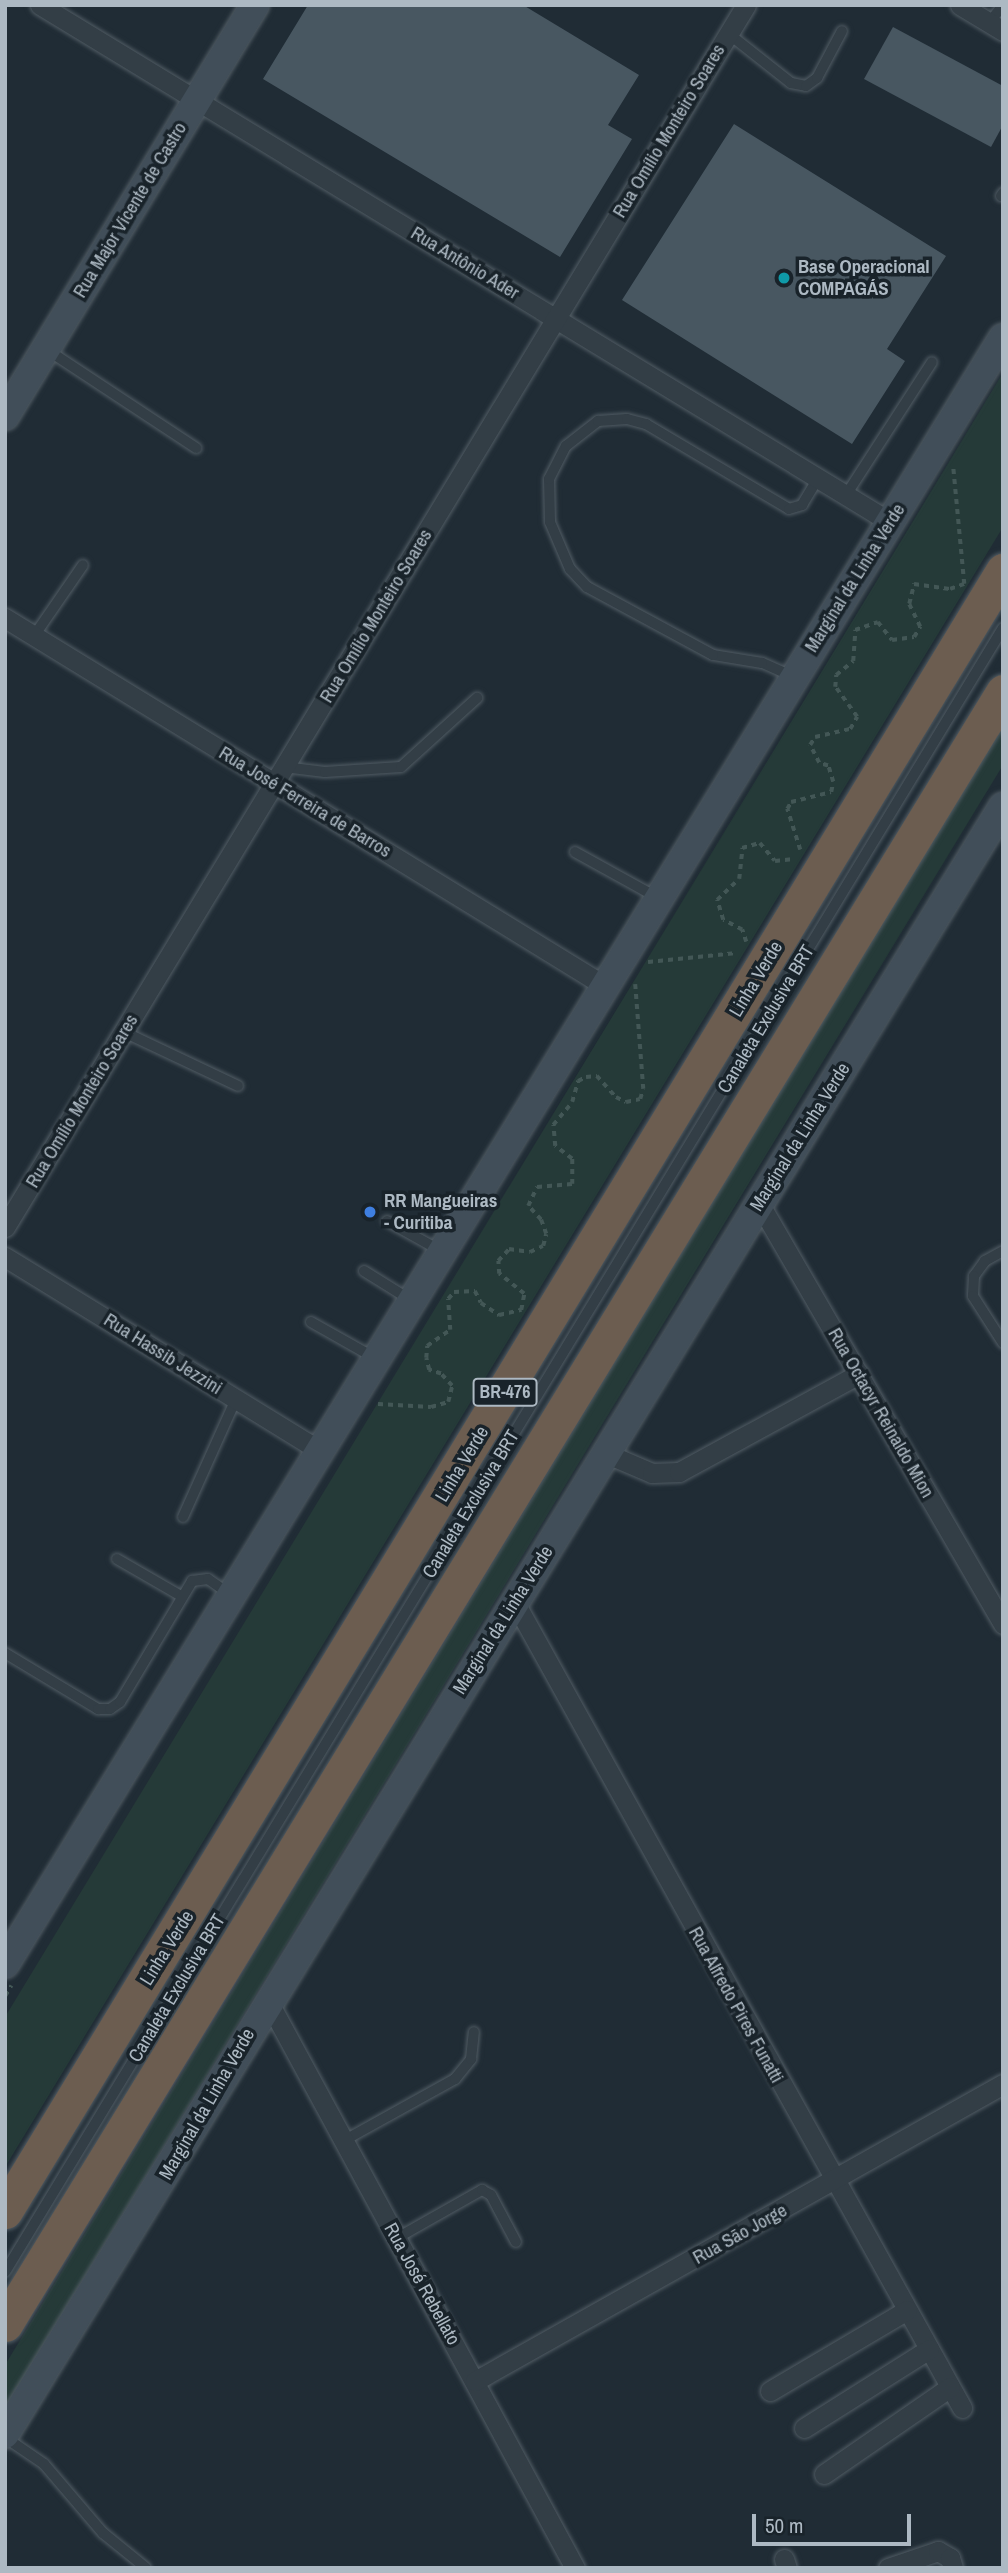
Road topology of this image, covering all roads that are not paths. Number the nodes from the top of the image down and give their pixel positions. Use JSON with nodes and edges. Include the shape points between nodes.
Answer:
{"nodes":[{"id":1,"x":40,"y":5,"type":"edge"},
{"id":2,"x":255,"y":5,"type":"edge"},
{"id":3,"x":746,"y":5,"type":"edge"},
{"id":4,"x":960,"y":5,"type":"edge"},
{"id":5,"x":1003,"y":5,"type":"edge"},
{"id":6,"x":996,"y":27,"type":"edge"},
{"id":7,"x":842,"y":31,"type":"dead end"},
{"id":8,"x":729,"y":34,"type":"junction"},
{"id":9,"x":197,"y":101,"type":"junction"},
{"id":10,"x":556,"y":318,"type":"junction"},
{"id":11,"x":1003,"y":338,"type":"edge"},
{"id":12,"x":46,"y":349,"type":"junction"},
{"id":13,"x":932,"y":362,"type":"dead end"},
{"id":14,"x":5,"y":416,"type":"edge"},
{"id":15,"x":196,"y":447,"type":"dead end"},
{"id":16,"x":818,"y":478,"type":"junction"},
{"id":17,"x":846,"y":495,"type":"junction"},
{"id":18,"x":890,"y":522,"type":"junction"},
{"id":19,"x":83,"y":565,"type":"dead end"},
{"id":20,"x":1003,"y":571,"type":"edge"},
{"id":21,"x":5,"y":618,"type":"edge"},
{"id":22,"x":1003,"y":628,"type":"edge"},
{"id":23,"x":34,"y":636,"type":"junction"},
{"id":24,"x":794,"y":678,"type":"junction"},
{"id":25,"x":1003,"y":692,"type":"edge"},
{"id":26,"x":477,"y":698,"type":"dead end"},
{"id":27,"x":279,"y":775,"type":"junction"},
{"id":28,"x":1003,"y":807,"type":"edge"},
{"id":29,"x":575,"y":852,"type":"dead end"},
{"id":30,"x":659,"y":898,"type":"junction"},
{"id":31,"x":605,"y":986,"type":"junction"},
{"id":32,"x":124,"y":1032,"type":"junction"},
{"id":33,"x":239,"y":1086,"type":"dead end"},
{"id":34,"x":759,"y":1203,"type":"junction"},
{"id":35,"x":387,"y":1221,"type":"dead end"},
{"id":36,"x":5,"y":1227,"type":"edge"},
{"id":37,"x":1003,"y":1251,"type":"edge"},
{"id":38,"x":442,"y":1252,"type":"junction"},
{"id":39,"x":5,"y":1257,"type":"edge"},
{"id":40,"x":364,"y":1271,"type":"dead end"},
{"id":41,"x":412,"y":1301,"type":"junction"},
{"id":42,"x":311,"y":1322,"type":"dead end"},
{"id":43,"x":1003,"y":1343,"type":"edge"},
{"id":44,"x":377,"y":1359,"type":"junction"},
{"id":45,"x":859,"y":1374,"type":"junction"},
{"id":46,"x":236,"y":1399,"type":"junction"},
{"id":47,"x":320,"y":1451,"type":"junction"},
{"id":48,"x":605,"y":1453,"type":"junction"},
{"id":49,"x":183,"y":1517,"type":"dead end"},
{"id":50,"x":117,"y":1559,"type":"dead end"},
{"id":51,"x":232,"y":1595,"type":"junction"},
{"id":52,"x":181,"y":1596,"type":"junction"},
{"id":53,"x":514,"y":1601,"type":"junction"},
{"id":54,"x":1003,"y":1624,"type":"edge"},
{"id":55,"x":5,"y":1653,"type":"edge"},
{"id":56,"x":6,"y":1959,"type":"edge"},
{"id":57,"x":268,"y":2001,"type":"junction"},
{"id":58,"x":474,"y":2032,"type":"dead end"},
{"id":59,"x":1003,"y":2084,"type":"edge"},
{"id":60,"x":345,"y":2140,"type":"junction"},
{"id":61,"x":833,"y":2181,"type":"junction"},
{"id":62,"x":5,"y":2211,"type":"edge"},
{"id":63,"x":397,"y":2238,"type":"junction"},
{"id":64,"x":516,"y":2242,"type":"dead end"},
{"id":65,"x":5,"y":2272,"type":"edge"},
{"id":66,"x":907,"y":2310,"type":"junction"},
{"id":67,"x":5,"y":2324,"type":"edge"},
{"id":68,"x":929,"y":2349,"type":"junction"},
{"id":69,"x":475,"y":2381,"type":"junction"},
{"id":70,"x":950,"y":2388,"type":"junction"},
{"id":71,"x":770,"y":2391,"type":"dead end"},
{"id":72,"x":962,"y":2408,"type":"dead end"},
{"id":73,"x":804,"y":2428,"type":"dead end"},
{"id":74,"x":5,"y":2436,"type":"edge"},
{"id":75,"x":824,"y":2474,"type":"dead end"},
{"id":76,"x":146,"y":2568,"type":"edge"},
{"id":77,"x":575,"y":2568,"type":"edge"},
{"id":78,"x":888,"y":2568,"type":"edge"},
{"id":79,"x":953,"y":2568,"type":"edge"}],
"edges":[{"from":1,"to":9,"type":"street","name":"Rua Antônio Ader"},
{"from":2,"to":9,"type":"main road","name":"Rua Major Vicente de Castro"},
{"from":3,"to":8,"type":"street","name":"Rua Omílio Monteiro Soares"},
{"from":4,"to":6,"type":"street"},
{"from":5,"to":6,"type":"lane"},
{"from":7,"to":8,"type":"lane","via":[[817,78],[806,86],[791,83]]},
{"from":8,"to":10,"type":"street","name":"Rua Omílio Monteiro Soares"},
{"from":9,"to":10,"type":"street","name":"Rua Antônio Ader"},
{"from":9,"to":12,"type":"main road","name":"Rua Major Vicente de Castro"},
{"from":10,"to":16,"type":"street","name":"Rua Antônio Ader"},
{"from":10,"to":27,"type":"street","name":"Rua Omílio Monteiro Soares"},
{"from":11,"to":18,"type":"main road","name":"Marginal da Linha Verde"},
{"from":12,"to":14,"type":"main road","name":"Rua Major Vicente de Castro"},
{"from":12,"to":15,"type":"lane"},
{"from":13,"to":17,"type":"lane"},
{"from":16,"to":17,"type":"street","name":"Rua Antônio Ader"},
{"from":16,"to":24,"type":"lane","via":[[802,505],[789,509],[646,424],[627,419],[598,421],[566,446],[549,480],[550,522],[570,569],[587,587],[713,655],[762,663]]},
{"from":17,"to":18,"type":"street","name":"Rua Antônio Ader"},
{"from":18,"to":24,"type":"main road","name":"Marginal da Linha Verde"},
{"from":19,"to":23,"type":"lane"},
{"from":20,"to":62,"type":"highway","name":"Linha Verde","number":"BR-476"},
{"from":21,"to":23,"type":"street","name":"Rua José Ferreira de Barros"},
{"from":22,"to":65,"type":"lane","name":"Canaleta Exclusiva BRT"},
{"from":23,"to":27,"type":"street","name":"Rua José Ferreira de Barros"},
{"from":24,"to":30,"type":"main road","name":"Marginal da Linha Verde"},
{"from":25,"to":67,"type":"highway","number":"BR-476"},
{"from":26,"to":27,"type":"lane","via":[[401,768]]},
{"from":27,"to":31,"type":"street","name":"Rua José Ferreira de Barros"},
{"from":27,"to":32,"type":"street","name":"Rua Omílio Monteiro Soares"},
{"from":28,"to":34,"type":"main road","name":"Marginal da Linha Verde"},
{"from":29,"to":30,"type":"lane"},
{"from":30,"to":31,"type":"main road","name":"Marginal da Linha Verde"},
{"from":31,"to":38,"type":"main road","name":"Marginal da Linha Verde"},
{"from":32,"to":33,"type":"lane"},
{"from":32,"to":36,"type":"street","name":"Rua Omílio Monteiro Soares"},
{"from":34,"to":45,"type":"street","name":"Rua Octacyr Reinaldo Mion"},
{"from":34,"to":48,"type":"main road","name":"Marginal da Linha Verde"},
{"from":35,"to":38,"type":"lane"},
{"from":37,"to":43,"type":"lane","via":[[985,1261],[974,1276],[973,1296]]},
{"from":38,"to":41,"type":"main road","name":"Marginal da Linha Verde"},
{"from":39,"to":46,"type":"street","name":"Rua Hassib Jezzini"},
{"from":40,"to":41,"type":"lane"},
{"from":41,"to":44,"type":"main road","name":"Marginal da Linha Verde"},
{"from":42,"to":44,"type":"lane"},
{"from":44,"to":47,"type":"main road","name":"Marginal da Linha Verde"},
{"from":45,"to":48,"type":"street","via":[[679,1472],[652,1473]]},
{"from":45,"to":54,"type":"street","name":"Rua Octacyr Reinaldo Mion"},
{"from":46,"to":47,"type":"street","name":"Rua Hassib Jezzini"},
{"from":46,"to":49,"type":"lane"},
{"from":47,"to":51,"type":"main road","name":"Marginal da Linha Verde"},
{"from":48,"to":53,"type":"main road","name":"Marginal da Linha Verde"},
{"from":50,"to":52,"type":"lane"},
{"from":51,"to":52,"type":"lane","via":[[199,1578]]},
{"from":51,"to":56,"type":"main road","name":"Marginal da Linha Verde"},
{"from":52,"to":55,"type":"lane","via":[[120,1702],[110,1709],[98,1709]]},
{"from":53,"to":57,"type":"main road","name":"Marginal da Linha Verde"},
{"from":53,"to":61,"type":"street","name":"Rua Alfredo Pires Funatti"},
{"from":57,"to":60,"type":"street","name":"Rua José Rebellato"},
{"from":57,"to":74,"type":"main road","name":"Marginal da Linha Verde"},
{"from":58,"to":60,"type":"lane","via":[[471,2059],[455,2080]]},
{"from":59,"to":61,"type":"street","name":"Rua São Jorge"},
{"from":60,"to":63,"type":"street","name":"Rua José Rebellato"},
{"from":61,"to":66,"type":"street","name":"Rua Alfredo Pires Funatti"},
{"from":61,"to":69,"type":"street","name":"Rua São Jorge"},
{"from":63,"to":64,"type":"lane","via":[[482,2190],[491,2195]]},
{"from":63,"to":69,"type":"street","name":"Rua José Rebellato"},
{"from":66,"to":68,"type":"street","name":"Rua Alfredo Pires Funatti"},
{"from":66,"to":71,"type":"street"},
{"from":68,"to":70,"type":"street","name":"Rua Alfredo Pires Funatti"},
{"from":68,"to":73,"type":"street"},
{"from":69,"to":77,"type":"street","name":"Rua José Rebellato"},
{"from":70,"to":72,"type":"street","name":"Rua Alfredo Pires Funatti"},
{"from":70,"to":75,"type":"street"},
{"from":74,"to":76,"type":"lane","via":[[44,2464],[103,2533]]},
{"from":78,"to":79,"type":"street","via":[[938,2551],[950,2558]]}]}
